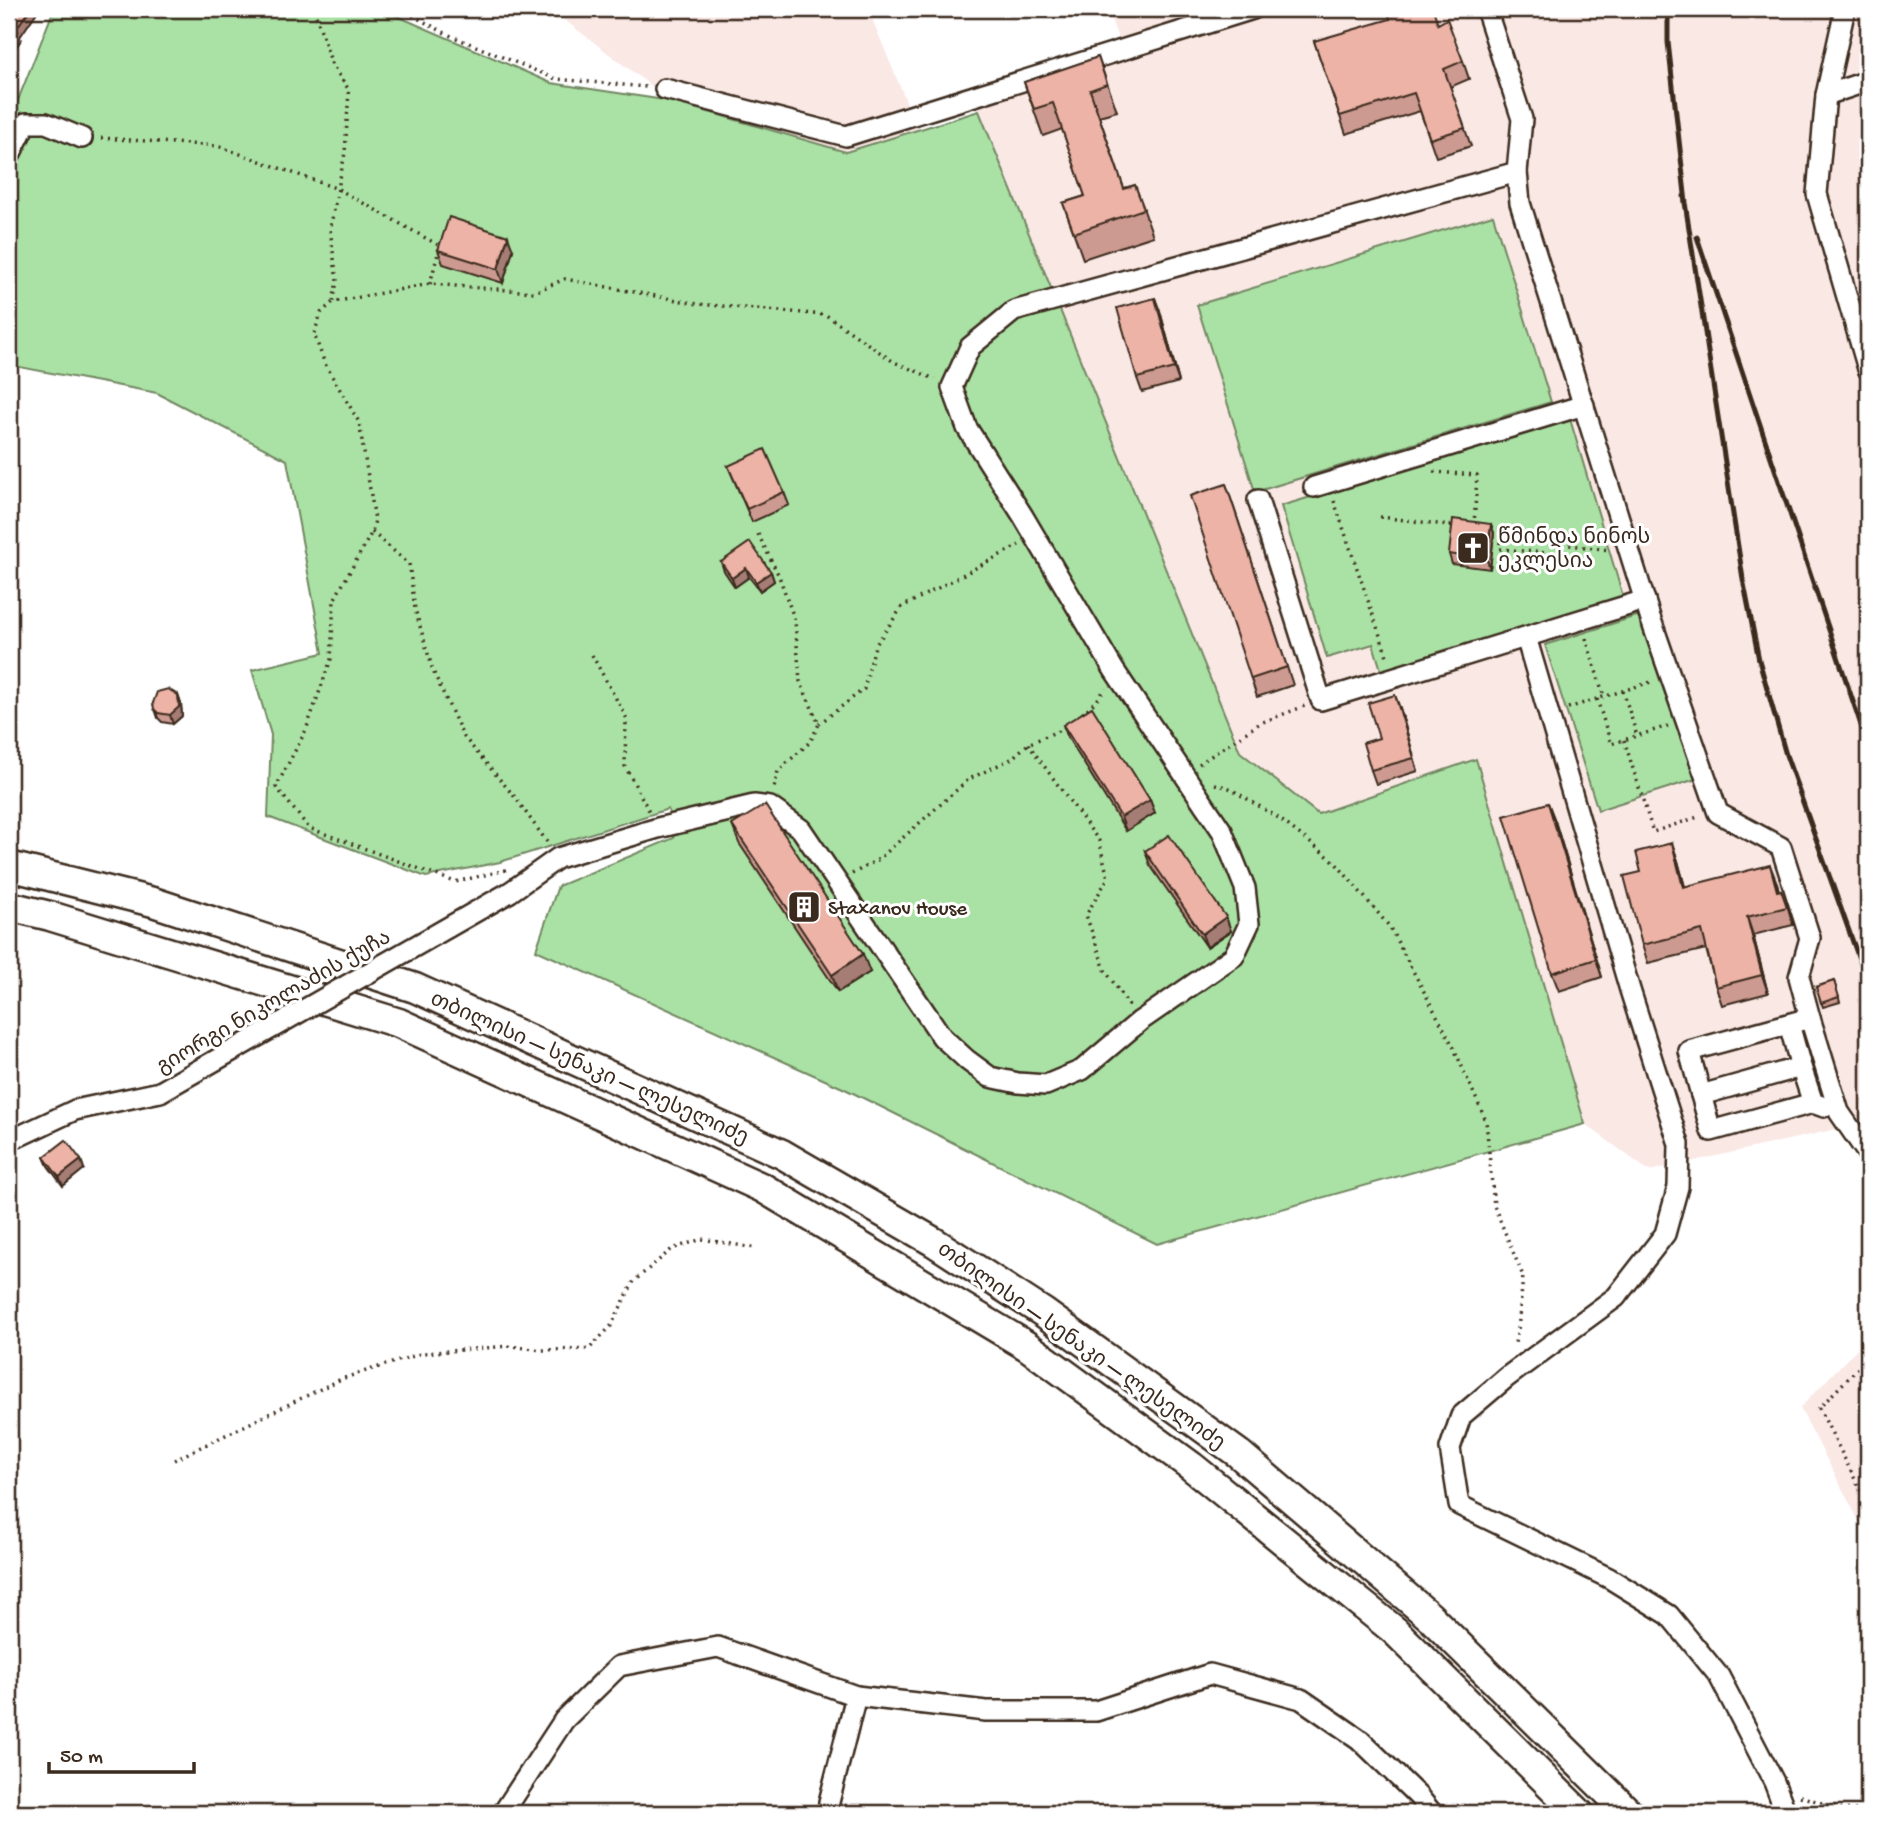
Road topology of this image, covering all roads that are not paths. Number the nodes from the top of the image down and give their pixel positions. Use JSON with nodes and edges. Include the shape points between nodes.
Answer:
{"nodes":[{"id":1,"x":1253,"y":9,"type":"edge"},
{"id":2,"x":1486,"y":9,"type":"edge"},
{"id":3,"x":1845,"y":9,"type":"edge"},
{"id":4,"x":1868,"y":81,"type":"edge"},
{"id":5,"x":665,"y":89,"type":"road end"},
{"id":6,"x":1826,"y":94,"type":"junction"},
{"id":7,"x":82,"y":138,"type":"road end"},
{"id":8,"x":9,"y":157,"type":"edge"},
{"id":9,"x":1517,"y":172,"type":"junction"},
{"id":10,"x":1868,"y":369,"type":"edge"},
{"id":11,"x":1584,"y":405,"type":"junction"},
{"id":12,"x":1321,"y":485,"type":"road end"},
{"id":13,"x":1258,"y":500,"type":"dead end"},
{"id":14,"x":1645,"y":600,"type":"junction"},
{"id":15,"x":1526,"y":637,"type":"junction"},
{"id":16,"x":9,"y":866,"type":"edge"},
{"id":17,"x":9,"y":906,"type":"edge"},
{"id":18,"x":1810,"y":1018,"type":"junction"},
{"id":19,"x":1789,"y":1024,"type":"junction"},
{"id":20,"x":1801,"y":1067,"type":"junction"},
{"id":21,"x":1701,"y":1095,"type":"junction"},
{"id":22,"x":1813,"y":1103,"type":"junction"},
{"id":23,"x":1839,"y":1112,"type":"junction"},
{"id":24,"x":9,"y":1141,"type":"edge"},
{"id":25,"x":1868,"y":1154,"type":"edge"},
{"id":26,"x":856,"y":1696,"type":"junction"},
{"id":27,"x":503,"y":1813,"type":"edge"},
{"id":28,"x":828,"y":1813,"type":"edge"},
{"id":29,"x":1432,"y":1813,"type":"edge"},
{"id":30,"x":1579,"y":1813,"type":"edge"},
{"id":31,"x":1629,"y":1813,"type":"edge"},
{"id":32,"x":1786,"y":1813,"type":"edge"}],
"edges":[{"from":1,"to":5,"type":"street","via":[[846,136]]},
{"from":2,"to":9,"type":"street","via":[[1522,119]]},
{"from":3,"to":6,"type":"street"},
{"from":4,"to":6,"type":"street"},
{"from":6,"to":10,"type":"street","via":[[1817,194]]},
{"from":7,"to":8,"type":"street","via":[[46,122],[26,123]]},
{"from":9,"to":11,"type":"street","via":[[1520,202]]},
{"from":9,"to":24,"type":"street","name":"გიორგი ნიკოლაძის ქუჩა","bridge":true,"via":[[1014,311],[970,347],[952,387],[967,428],[1114,670],[1222,831],[1245,888],[1249,924],[1234,956],[1140,1021],[1082,1070],[1046,1086],[990,1077],[967,1060],[942,1037],[801,829],[770,807],[754,805],[558,858],[510,892],[160,1092],[75,1110]]},
{"from":11,"to":12,"type":"street"},
{"from":11,"to":14,"type":"street"},
{"from":13,"to":15,"type":"street","via":[[1321,700]]},
{"from":14,"to":15,"type":"street"},
{"from":14,"to":18,"type":"street","via":[[1718,813],[1781,846],[1810,938],[1799,977]]},
{"from":15,"to":32,"type":"street","via":[[1679,1144],[1678,1187],[1665,1234],[1616,1297],[1461,1416],[1450,1448],[1459,1505],[1609,1578],[1669,1615],[1719,1676]]},
{"from":16,"to":31,"type":"highway","name":"თბილისი — სენაკი — ლესელიძე","via":[[153,902],[415,988],[782,1154],[934,1242],[1044,1313],[1240,1454],[1429,1616]]},
{"from":17,"to":30,"type":"highway","name":"თბილისი — სენაკი — ლესელიძე","via":[[399,1023],[762,1188],[1027,1346],[1191,1466],[1395,1631]]},
{"from":18,"to":19,"type":"street"},
{"from":18,"to":23,"type":"street"},
{"from":19,"to":20,"type":"street"},
{"from":19,"to":21,"type":"street","via":[[1689,1051]]},
{"from":20,"to":21,"type":"street"},
{"from":20,"to":22,"type":"street"},
{"from":21,"to":22,"type":"street","via":[[1711,1131]]},
{"from":22,"to":23,"type":"street"},
{"from":23,"to":25,"type":"street"},
{"from":26,"to":27,"type":"street","via":[[718,1647],[619,1666],[564,1720]]},
{"from":26,"to":28,"type":"street"},
{"from":26,"to":29,"type":"street","via":[[986,1711],[1096,1711],[1210,1674],[1301,1699],[1359,1739]]}]}
